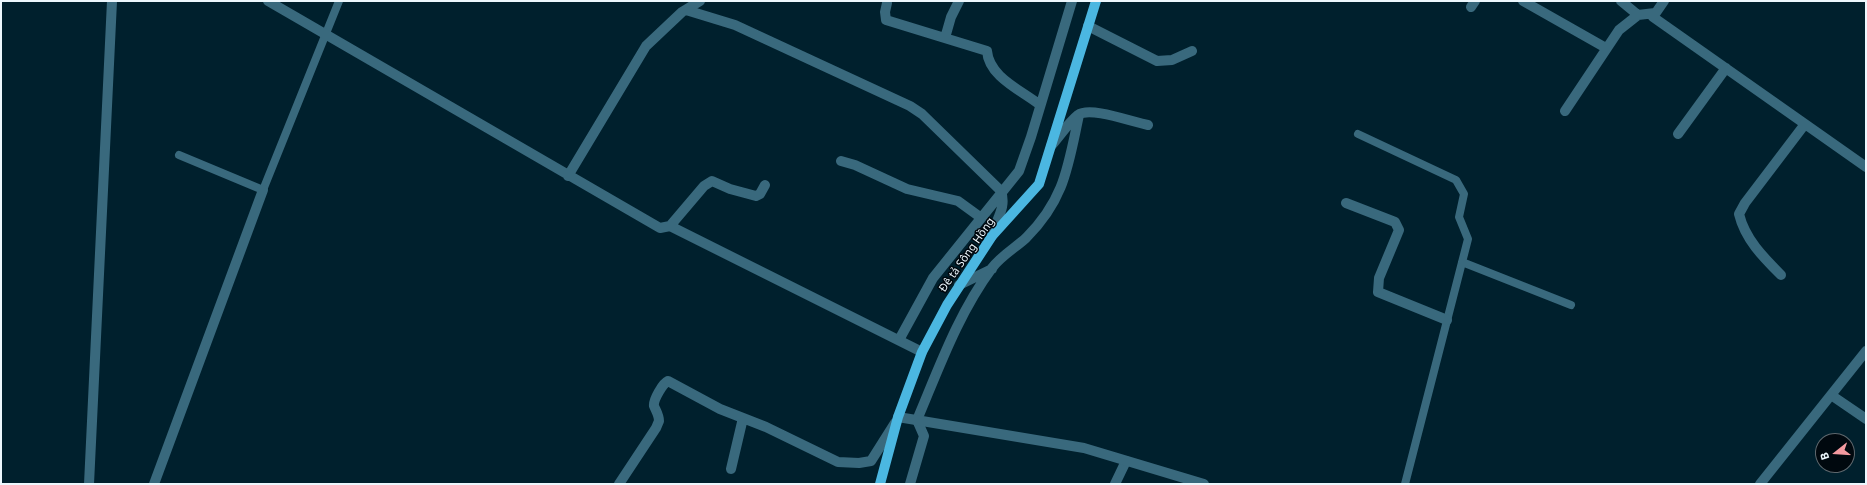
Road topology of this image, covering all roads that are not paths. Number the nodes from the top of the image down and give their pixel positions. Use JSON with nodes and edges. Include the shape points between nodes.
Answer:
{"nodes":[{"id":1,"x":112,"y":1,"type":"edge"},
{"id":2,"x":268,"y":1,"type":"edge"},
{"id":3,"x":339,"y":1,"type":"edge"},
{"id":4,"x":700,"y":1,"type":"edge"},
{"id":5,"x":959,"y":1,"type":"edge"},
{"id":6,"x":1072,"y":1,"type":"edge"},
{"id":7,"x":1096,"y":1,"type":"edge"},
{"id":8,"x":1522,"y":1,"type":"edge"},
{"id":9,"x":1621,"y":1,"type":"edge"},
{"id":10,"x":1664,"y":1,"type":"edge"},
{"id":11,"x":887,"y":3,"type":"dead end"},
{"id":12,"x":686,"y":10,"type":"junction"},
{"id":13,"x":1656,"y":13,"type":"junction"},
{"id":14,"x":1638,"y":15,"type":"junction"},
{"id":15,"x":1088,"y":26,"type":"junction"},
{"id":16,"x":327,"y":35,"type":"junction"},
{"id":17,"x":945,"y":38,"type":"junction"},
{"id":18,"x":1606,"y":48,"type":"junction"},
{"id":19,"x":1192,"y":52,"type":"dead end"},
{"id":20,"x":1726,"y":68,"type":"junction"},
{"id":21,"x":1040,"y":105,"type":"junction"},
{"id":22,"x":1565,"y":111,"type":"dead end"},
{"id":23,"x":1079,"y":115,"type":"junction"},
{"id":24,"x":1805,"y":124,"type":"junction"},
{"id":25,"x":1148,"y":125,"type":"dead end"},
{"id":26,"x":1358,"y":134,"type":"dead end"},
{"id":27,"x":1678,"y":134,"type":"dead end"},
{"id":28,"x":1051,"y":146,"type":"junction"},
{"id":29,"x":179,"y":155,"type":"dead end"},
{"id":30,"x":840,"y":160,"type":"dead end"},
{"id":31,"x":1866,"y":168,"type":"edge"},
{"id":32,"x":568,"y":176,"type":"junction"},
{"id":33,"x":765,"y":185,"type":"dead end"},
{"id":34,"x":263,"y":190,"type":"junction"},
{"id":35,"x":1002,"y":191,"type":"junction"},
{"id":36,"x":1346,"y":203,"type":"dead end"},
{"id":37,"x":980,"y":217,"type":"junction"},
{"id":38,"x":670,"y":226,"type":"junction"},
{"id":39,"x":992,"y":236,"type":"junction"},
{"id":40,"x":1462,"y":262,"type":"junction"},
{"id":41,"x":992,"y":268,"type":"junction"},
{"id":42,"x":1780,"y":275,"type":"dead end"},
{"id":43,"x":959,"y":285,"type":"junction"},
{"id":44,"x":1571,"y":305,"type":"dead end"},
{"id":45,"x":1447,"y":320,"type":"junction"},
{"id":46,"x":899,"y":340,"type":"junction"},
{"id":47,"x":1866,"y":351,"type":"edge"},
{"id":48,"x":922,"y":352,"type":"junction"},
{"id":49,"x":1831,"y":395,"type":"junction"},
{"id":50,"x":898,"y":417,"type":"junction"},
{"id":51,"x":743,"y":418,"type":"junction"},
{"id":52,"x":1866,"y":419,"type":"edge"},
{"id":53,"x":917,"y":420,"type":"junction"},
{"id":54,"x":1126,"y":461,"type":"junction"},
{"id":55,"x":732,"y":469,"type":"dead end"},
{"id":56,"x":89,"y":484,"type":"edge"},
{"id":57,"x":154,"y":484,"type":"edge"},
{"id":58,"x":619,"y":484,"type":"edge"},
{"id":59,"x":880,"y":484,"type":"edge"},
{"id":60,"x":910,"y":484,"type":"edge"},
{"id":61,"x":1115,"y":484,"type":"edge"},
{"id":62,"x":1204,"y":484,"type":"edge"},
{"id":63,"x":1405,"y":484,"type":"edge"},
{"id":64,"x":1760,"y":484,"type":"edge"}],
"edges":[{"from":1,"to":56,"type":"street"},
{"from":2,"to":16,"type":"street"},
{"from":3,"to":16,"type":"lane"},
{"from":4,"to":12,"type":"street"},
{"from":5,"to":17,"type":"street"},
{"from":6,"to":21,"type":"street"},
{"from":7,"to":15,"type":"main road","name":"Đê tả Sông Hồng"},
{"from":8,"to":18,"type":"street"},
{"from":9,"to":14,"type":"street"},
{"from":10,"to":13,"type":"street"},
{"from":11,"to":17,"type":"street","via":[[886,20]]},
{"from":12,"to":32,"type":"street","via":[[646,46]]},
{"from":12,"to":35,"type":"street","via":[[735,25],[910,106],[936,127]]},
{"from":13,"to":14,"type":"street"},
{"from":13,"to":20,"type":"street","via":[[1653,17]]},
{"from":14,"to":18,"type":"street","via":[[1619,30]]},
{"from":15,"to":19,"type":"street","via":[[1157,61],[1172,60]]},
{"from":15,"to":28,"type":"main road","name":"Đê tả Sông Hồng"},
{"from":16,"to":32,"type":"street"},
{"from":16,"to":34,"type":"lane"},
{"from":17,"to":21,"type":"street","via":[[987,50],[988,60],[998,75]]},
{"from":18,"to":22,"type":"street"},
{"from":20,"to":24,"type":"street"},
{"from":20,"to":27,"type":"street"},
{"from":21,"to":35,"type":"street","via":[[1019,171]]},
{"from":23,"to":25,"type":"street","via":[[1087,111],[1099,112]]},
{"from":23,"to":28,"type":"street"},
{"from":23,"to":41,"type":"street","via":[[1062,187],[1052,207],[1026,238]]},
{"from":24,"to":31,"type":"street"},
{"from":24,"to":42,"type":"street","via":[[1739,214],[1749,238]]},
{"from":26,"to":40,"type":"lane","via":[[1456,180],[1464,194],[1459,217],[1468,239]]},
{"from":28,"to":39,"type":"main road","name":"Đê tả Sông Hồng","via":[[1039,184]]},
{"from":29,"to":34,"type":"lane"},
{"from":30,"to":37,"type":"street","via":[[907,189],[958,201]]},
{"from":32,"to":38,"type":"street","via":[[660,228]]},
{"from":33,"to":38,"type":"street","via":[[756,196],[712,181],[704,186]]},
{"from":34,"to":57,"type":"street"},
{"from":35,"to":37,"type":"street"},
{"from":35,"to":39,"type":"street","via":[[1003,208]]},
{"from":36,"to":45,"type":"street","via":[[1395,222],[1399,230],[1379,278],[1378,292]]},
{"from":37,"to":46,"type":"street","via":[[934,278]]},
{"from":38,"to":46,"type":"street"},
{"from":39,"to":43,"type":"main road","name":"Đê tả Sông Hồng"},
{"from":40,"to":44,"type":"lane"},
{"from":40,"to":45,"type":"lane"},
{"from":41,"to":43,"type":"street"},
{"from":41,"to":53,"type":"street","via":[[960,320]]},
{"from":43,"to":48,"type":"main road","name":"Đê tả Sông Hồng"},
{"from":45,"to":63,"type":"lane"},
{"from":46,"to":48,"type":"street"},
{"from":47,"to":49,"type":"street"},
{"from":48,"to":50,"type":"main road","name":"Đê tả Sông Hồng"},
{"from":49,"to":52,"type":"street"},
{"from":49,"to":64,"type":"street"},
{"from":50,"to":51,"type":"street","via":[[871,461],[859,463],[838,462],[807,445]]},
{"from":50,"to":53,"type":"street"},
{"from":50,"to":59,"type":"main road","name":"Đê tả Sông Hồng"},
{"from":51,"to":55,"type":"street"},
{"from":51,"to":58,"type":"street","via":[[720,410],[671,382],[665,382],[654,404],[659,421]]},
{"from":53,"to":54,"type":"street","via":[[1084,448]]},
{"from":53,"to":60,"type":"street","via":[[924,436]]},
{"from":54,"to":61,"type":"street"},
{"from":54,"to":62,"type":"street"}]}
